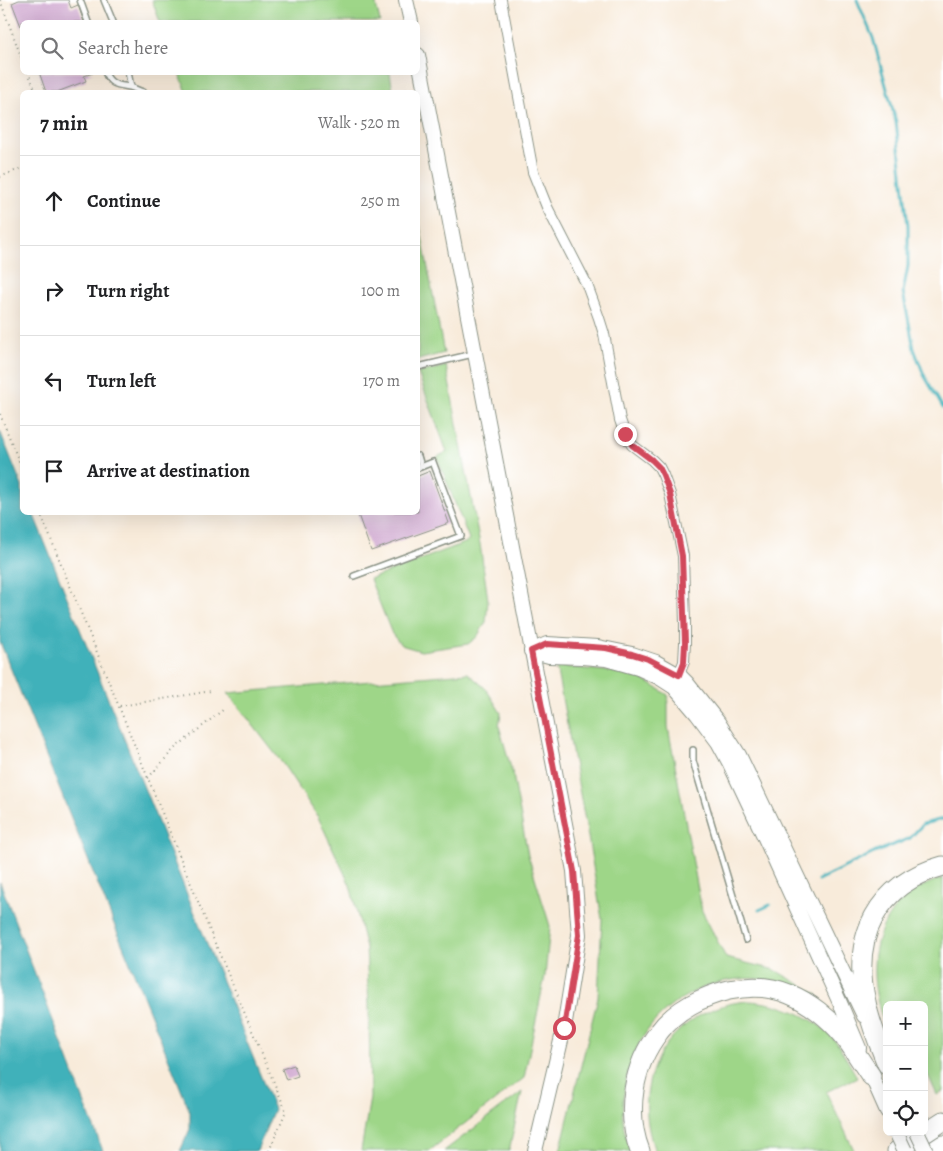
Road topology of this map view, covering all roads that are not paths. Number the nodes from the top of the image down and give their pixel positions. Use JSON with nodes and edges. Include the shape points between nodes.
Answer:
{"nodes":[{"id":1,"x":80,"y":0,"type":"edge"},
{"id":2,"x":104,"y":0,"type":"edge"},
{"id":3,"x":406,"y":0,"type":"edge"},
{"id":4,"x":501,"y":0,"type":"edge"},
{"id":5,"x":87,"y":20,"type":"edge"},
{"id":6,"x":112,"y":20,"type":"edge"},
{"id":7,"x":411,"y":20,"type":"edge"},
{"id":8,"x":420,"y":66,"type":"edge"},
{"id":9,"x":106,"y":75,"type":"edge"},
{"id":10,"x":129,"y":75,"type":"edge"},
{"id":11,"x":131,"y":88,"type":"junction"},
{"id":12,"x":137,"y":90,"type":"edge"},
{"id":13,"x":474,"y":354,"type":"junction"},
{"id":14,"x":420,"y":367,"type":"edge"},
{"id":15,"x":420,"y":467,"type":"edge"},
{"id":16,"x":354,"y":576,"type":"dead end"},
{"id":17,"x":531,"y":651,"type":"junction"},
{"id":18,"x":676,"y":681,"type":"junction"},
{"id":19,"x":693,"y":750,"type":"dead end"},
{"id":20,"x":943,"y":866,"type":"edge"},
{"id":21,"x":746,"y":940,"type":"dead end"},
{"id":22,"x":883,"y":1053,"type":"edge"},
{"id":23,"x":883,"y":1056,"type":"edge"},
{"id":24,"x":871,"y":1076,"type":"junction"},
{"id":25,"x":883,"y":1102,"type":"edge"},
{"id":26,"x":943,"y":1121,"type":"edge"},
{"id":27,"x":898,"y":1136,"type":"edge"},
{"id":28,"x":919,"y":1136,"type":"edge"},
{"id":29,"x":943,"y":1145,"type":"edge"},
{"id":30,"x":535,"y":1151,"type":"edge"},
{"id":31,"x":640,"y":1151,"type":"edge"},
{"id":32,"x":897,"y":1151,"type":"edge"},
{"id":33,"x":905,"y":1151,"type":"edge"},
{"id":34,"x":926,"y":1151,"type":"edge"},
{"id":35,"x":934,"y":1151,"type":"edge"}],
"edges":[{"from":1,"to":5,"type":"lane"},
{"from":2,"to":6,"type":"lane"},
{"from":3,"to":7,"type":"street"},
{"from":4,"to":18,"type":"street","via":[[533,172],[587,285],[599,318],[625,434],[632,445],[659,467],[670,494],[683,566],[684,662]]},
{"from":8,"to":13,"type":"street"},
{"from":9,"to":11,"type":"lane","via":[[118,86]]},
{"from":10,"to":11,"type":"lane"},
{"from":11,"to":12,"type":"lane"},
{"from":13,"to":14,"type":"lane"},
{"from":13,"to":17,"type":"street"},
{"from":15,"to":16,"type":"lane","via":[[433,462],[461,536]]},
{"from":17,"to":18,"type":"street","via":[[549,656],[614,661]]},
{"from":17,"to":30,"type":"street","via":[[574,871],[579,935],[564,1028]]},
{"from":18,"to":23,"type":"street","via":[[707,707],[739,754]]},
{"from":18,"to":24,"type":"street","via":[[730,764]]},
{"from":19,"to":21,"type":"lane","via":[[692,762]]},
{"from":20,"to":22,"type":"highway","via":[[920,874],[895,890],[877,911],[864,940],[862,971],[866,1002]]},
{"from":24,"to":25,"type":"street"},
{"from":24,"to":31,"type":"highway","via":[[842,1034],[801,1000],[758,987],[721,992],[682,1011],[659,1031],[644,1057],[632,1103],[632,1123]]},
{"from":26,"to":32,"type":"highway"},
{"from":27,"to":33,"type":"street","bridge":true},
{"from":28,"to":34,"type":"street","bridge":true},
{"from":29,"to":35,"type":"highway"}]}
